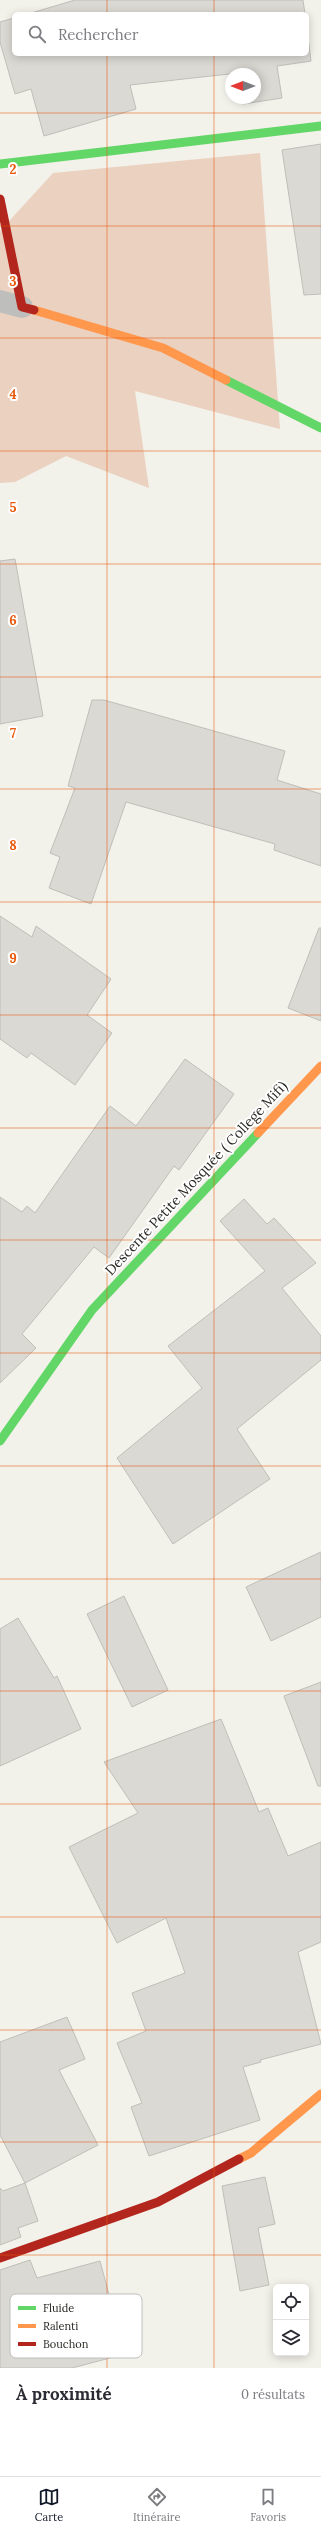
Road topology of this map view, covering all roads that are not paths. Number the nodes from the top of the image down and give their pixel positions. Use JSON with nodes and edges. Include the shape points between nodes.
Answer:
{"nodes":[{"id":1,"x":321,"y":126,"type":"edge"},
{"id":2,"x":0,"y":164,"type":"edge"},
{"id":3,"x":0,"y":199,"type":"edge"},
{"id":4,"x":0,"y":301,"type":"edge"},
{"id":5,"x":22,"y":307,"type":"junction"},
{"id":6,"x":321,"y":428,"type":"edge"},
{"id":7,"x":321,"y":1066,"type":"edge"},
{"id":8,"x":0,"y":1441,"type":"edge"},
{"id":9,"x":321,"y":2094,"type":"edge"},
{"id":10,"x":0,"y":2258,"type":"edge"}],
"edges":[{"from":1,"to":2,"type":"street"},
{"from":3,"to":5,"type":"street"},
{"from":4,"to":5,"type":"street"},
{"from":5,"to":6,"type":"street","via":[[163,348]]},
{"from":7,"to":8,"type":"street","name":"Descente Petite Mosquée ( College Mifi)","via":[[92,1310]]},
{"from":9,"to":10,"type":"street","via":[[251,2153],[158,2202]]}]}
